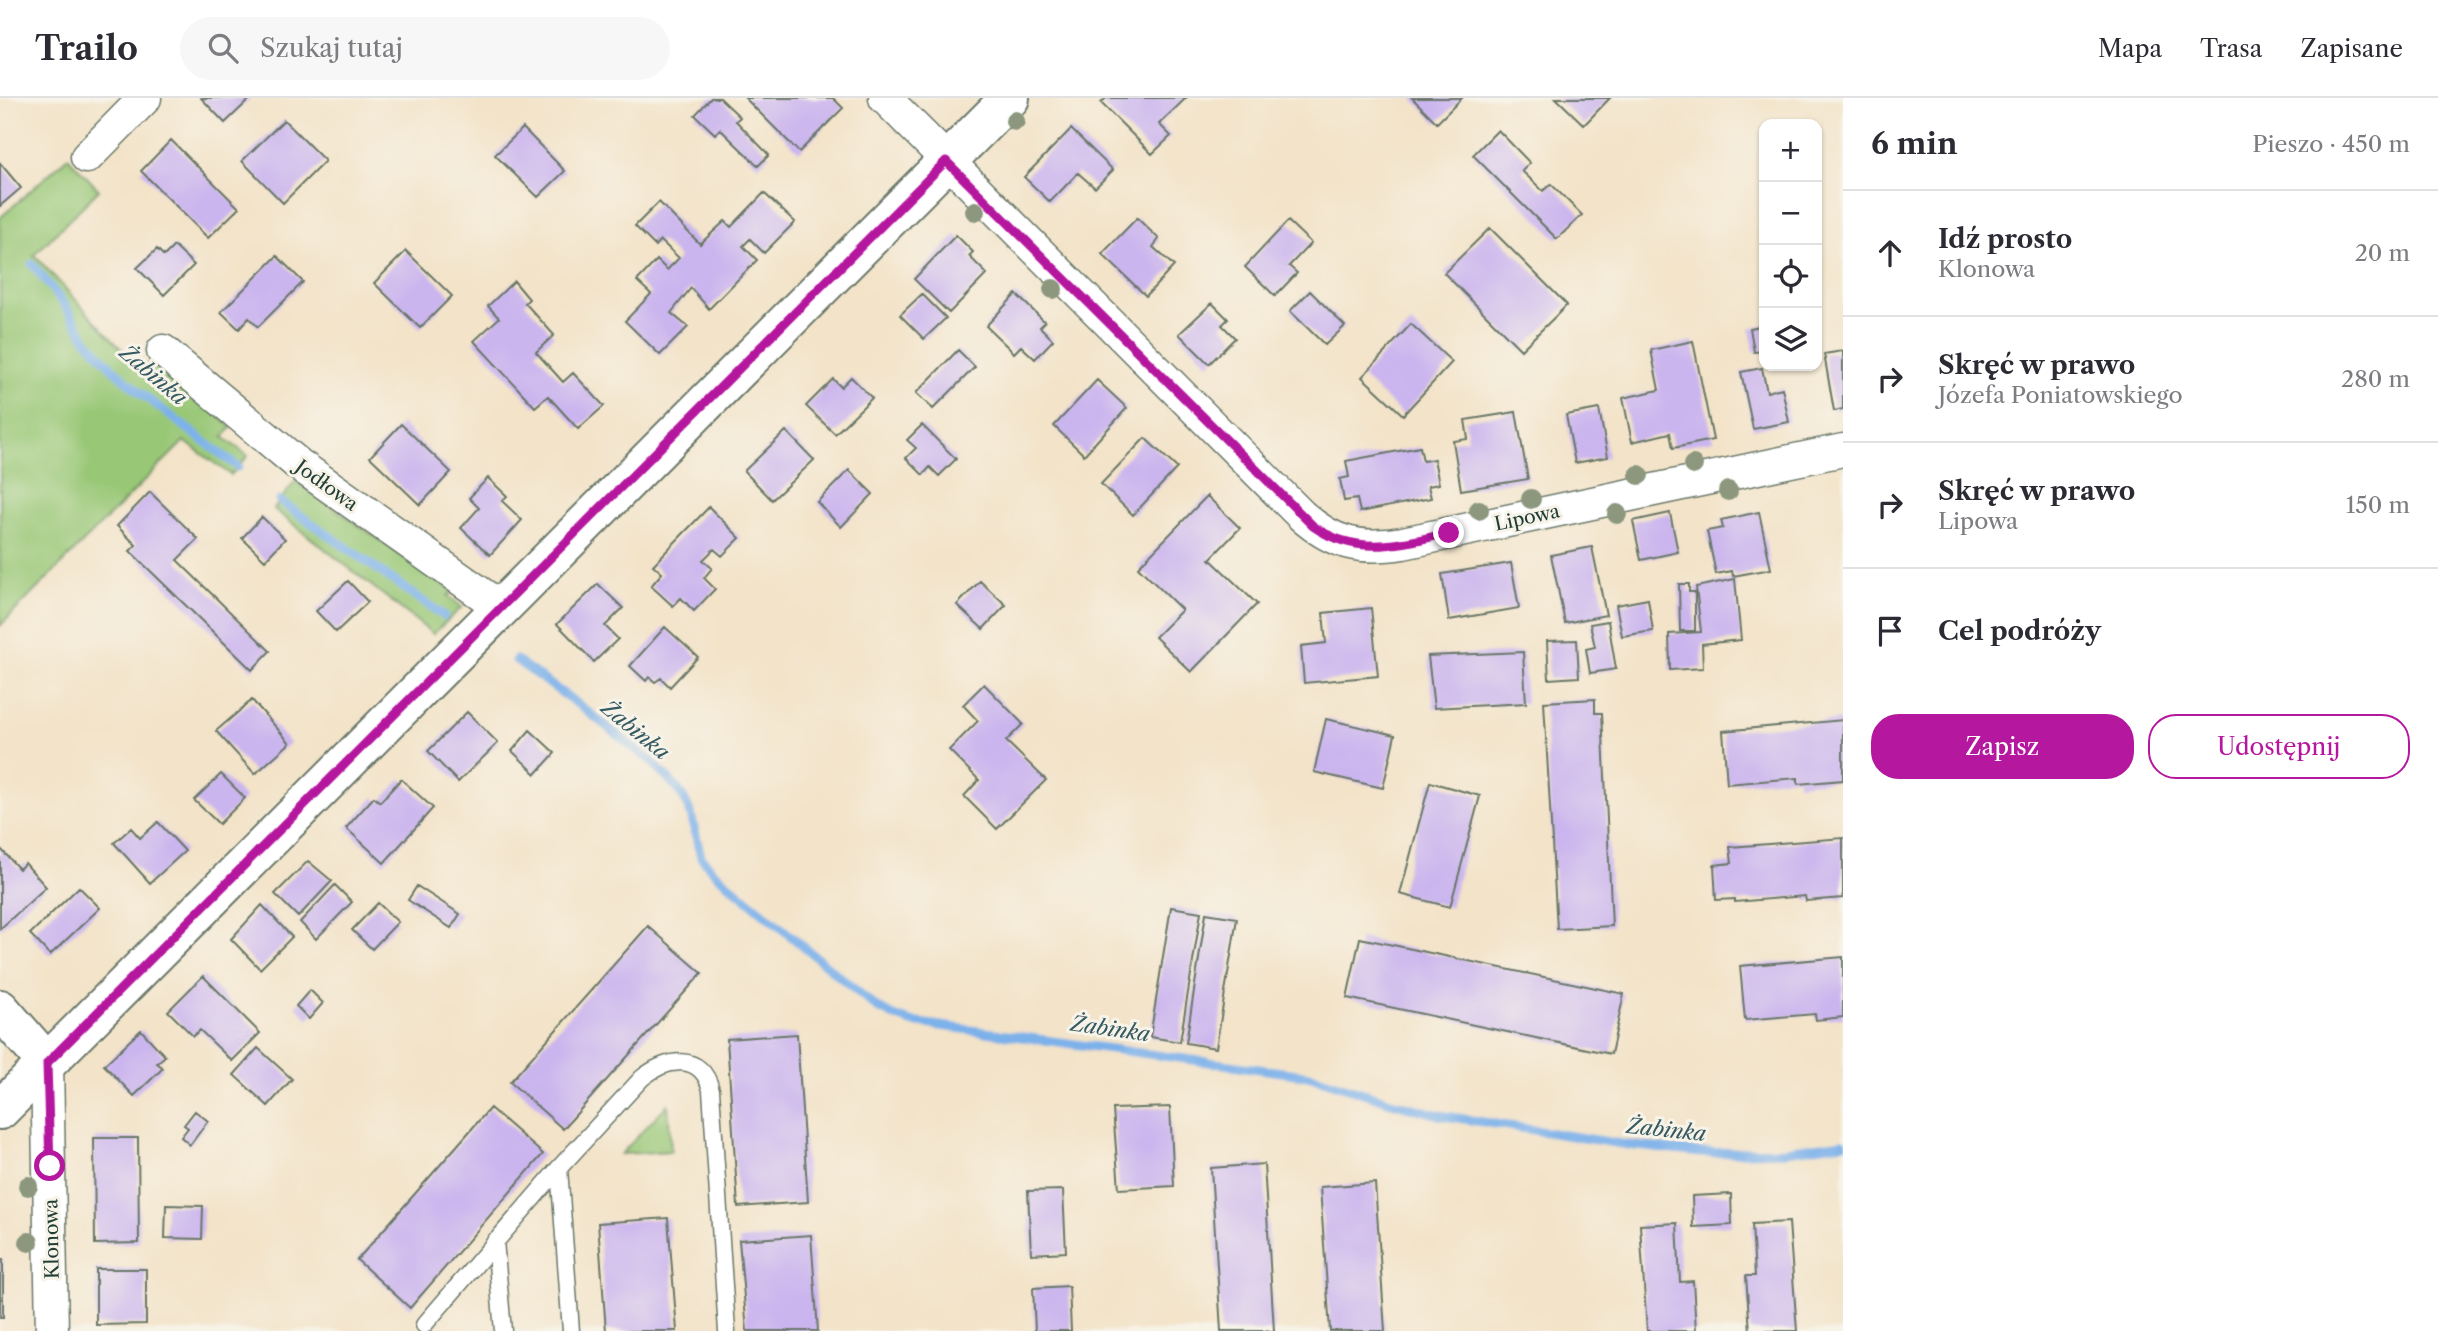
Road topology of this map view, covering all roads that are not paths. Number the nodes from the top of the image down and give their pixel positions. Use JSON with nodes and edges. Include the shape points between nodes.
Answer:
{"nodes":[{"id":1,"x":145,"y":98,"type":"edge"},
{"id":2,"x":885,"y":98,"type":"edge"},
{"id":3,"x":1010,"y":98,"type":"edge"},
{"id":4,"x":87,"y":156,"type":"dead end"},
{"id":5,"x":946,"y":161,"type":"junction"},
{"id":6,"x":163,"y":351,"type":"dead end"},
{"id":7,"x":1843,"y":450,"type":"edge"},
{"id":8,"x":500,"y":607,"type":"junction"},
{"id":9,"x":0,"y":1009,"type":"edge"},
{"id":10,"x":47,"y":1063,"type":"junction"},
{"id":11,"x":0,"y":1110,"type":"edge"},
{"id":12,"x":559,"y":1168,"type":"junction"},
{"id":13,"x":495,"y":1241,"type":"junction"},
{"id":14,"x":424,"y":1325,"type":"dead end"},
{"id":15,"x":52,"y":1331,"type":"edge"},
{"id":16,"x":503,"y":1331,"type":"edge"},
{"id":17,"x":571,"y":1331,"type":"edge"},
{"id":18,"x":727,"y":1331,"type":"edge"}],
"edges":[{"from":1,"to":4,"type":"street"},
{"from":2,"to":5,"type":"street","name":"Lipowa"},
{"from":3,"to":5,"type":"street"},
{"from":5,"to":7,"type":"street","name":"Lipowa","via":[[1301,514],[1340,541],[1403,543]]},
{"from":5,"to":8,"type":"street"},
{"from":6,"to":8,"type":"street","name":"Jodłowa","via":[[298,464]]},
{"from":8,"to":10,"type":"street"},
{"from":9,"to":10,"type":"street"},
{"from":10,"to":11,"type":"street"},
{"from":10,"to":15,"type":"street","name":"Klonowa"},
{"from":12,"to":13,"type":"lane"},
{"from":12,"to":17,"type":"lane"},
{"from":12,"to":18,"type":"lane","via":[[655,1068],[669,1062],[698,1067],[708,1077],[711,1090]]},
{"from":13,"to":14,"type":"lane"},
{"from":13,"to":16,"type":"lane"}]}
